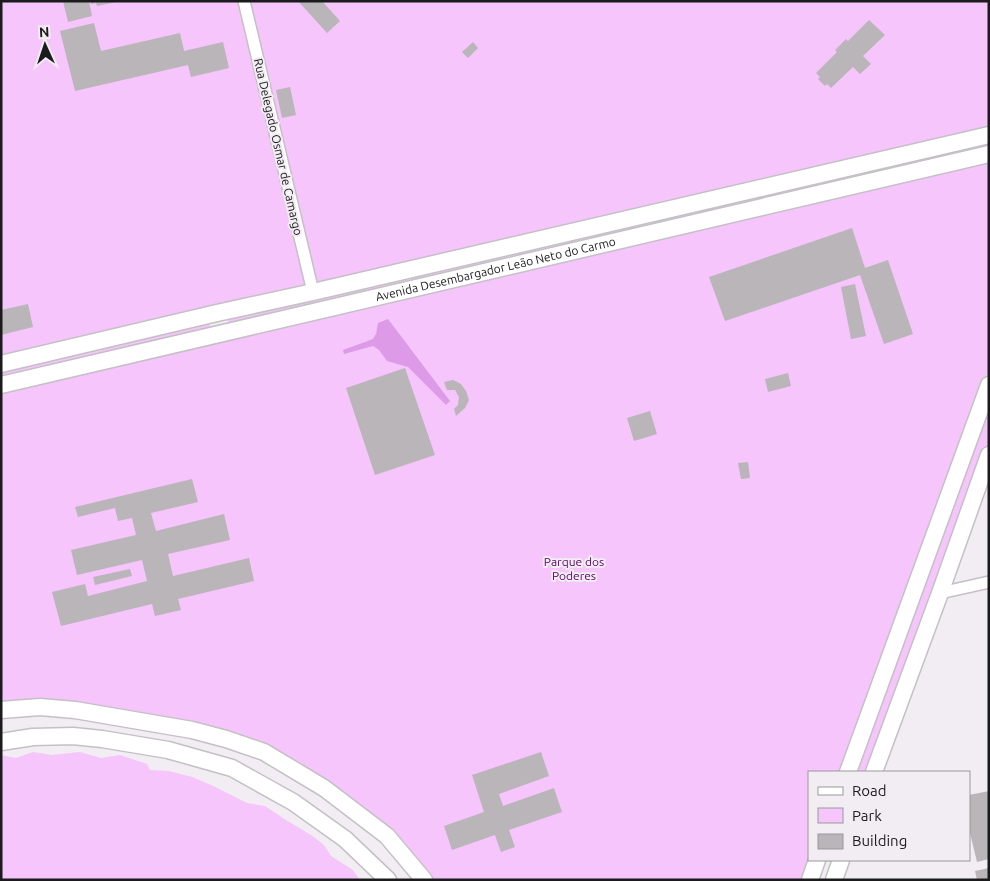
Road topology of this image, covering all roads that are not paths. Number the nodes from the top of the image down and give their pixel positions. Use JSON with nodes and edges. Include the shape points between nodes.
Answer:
{"nodes":[{"id":1,"x":244,"y":1,"type":"edge"},
{"id":2,"x":986,"y":136,"type":"edge"},
{"id":3,"x":988,"y":155,"type":"edge"},
{"id":4,"x":313,"y":292,"type":"junction"},
{"id":5,"x":217,"y":313,"type":"junction"},
{"id":6,"x":222,"y":334,"type":"junction"},
{"id":7,"x":1,"y":364,"type":"edge"},
{"id":8,"x":1,"y":385,"type":"edge"},
{"id":9,"x":989,"y":385,"type":"edge"},
{"id":10,"x":989,"y":455,"type":"edge"},
{"id":11,"x":989,"y":582,"type":"edge"},
{"id":12,"x":940,"y":594,"type":"junction"},
{"id":13,"x":1,"y":710,"type":"edge"},
{"id":14,"x":75,"y":710,"type":"junction"},
{"id":15,"x":73,"y":736,"type":"junction"},
{"id":16,"x":1,"y":742,"type":"edge"},
{"id":17,"x":850,"y":767,"type":"edge"},
{"id":18,"x":869,"y":771,"type":"edge"},
{"id":19,"x":874,"y":771,"type":"edge"},
{"id":20,"x":817,"y":861,"type":"edge"},
{"id":21,"x":842,"y":861,"type":"edge"},
{"id":22,"x":388,"y":880,"type":"edge"},
{"id":23,"x":424,"y":880,"type":"edge"},
{"id":24,"x":810,"y":880,"type":"edge"},
{"id":25,"x":834,"y":880,"type":"edge"}],
"edges":[{"from":1,"to":4,"type":"street","name":"Rua Delegado Osmar de Camargo"},
{"from":2,"to":3,"type":"main road"},
{"from":2,"to":4,"type":"main road","name":"Avenida Desembargador Leão Neto do Carmo"},
{"from":3,"to":6,"type":"main road","name":"Avenida Desembargador Leão Neto do Carmo"},
{"from":4,"to":5,"type":"main road","name":"Avenida Desembargador Leão Neto do Carmo"},
{"from":5,"to":6,"type":"main road"},
{"from":5,"to":7,"type":"main road","name":"Avenida Desembargador Leão Neto do Carmo"},
{"from":6,"to":8,"type":"main road","name":"Avenida Desembargador Leão Neto do Carmo"},
{"from":9,"to":17,"type":"main road"},
{"from":10,"to":12,"type":"main road"},
{"from":11,"to":12,"type":"street"},
{"from":12,"to":19,"type":"main road"},
{"from":13,"to":14,"type":"main road","via":[[40,707]]},
{"from":14,"to":15,"type":"main road"},
{"from":14,"to":23,"type":"main road","via":[[192,730],[264,752],[324,788],[387,836]]},
{"from":15,"to":16,"type":"main road"},
{"from":15,"to":22,"type":"main road","via":[[168,750],[232,768],[293,802],[345,839]]},
{"from":17,"to":18,"type":"main road"},
{"from":20,"to":24,"type":"main road"},
{"from":21,"to":25,"type":"main road"}]}
